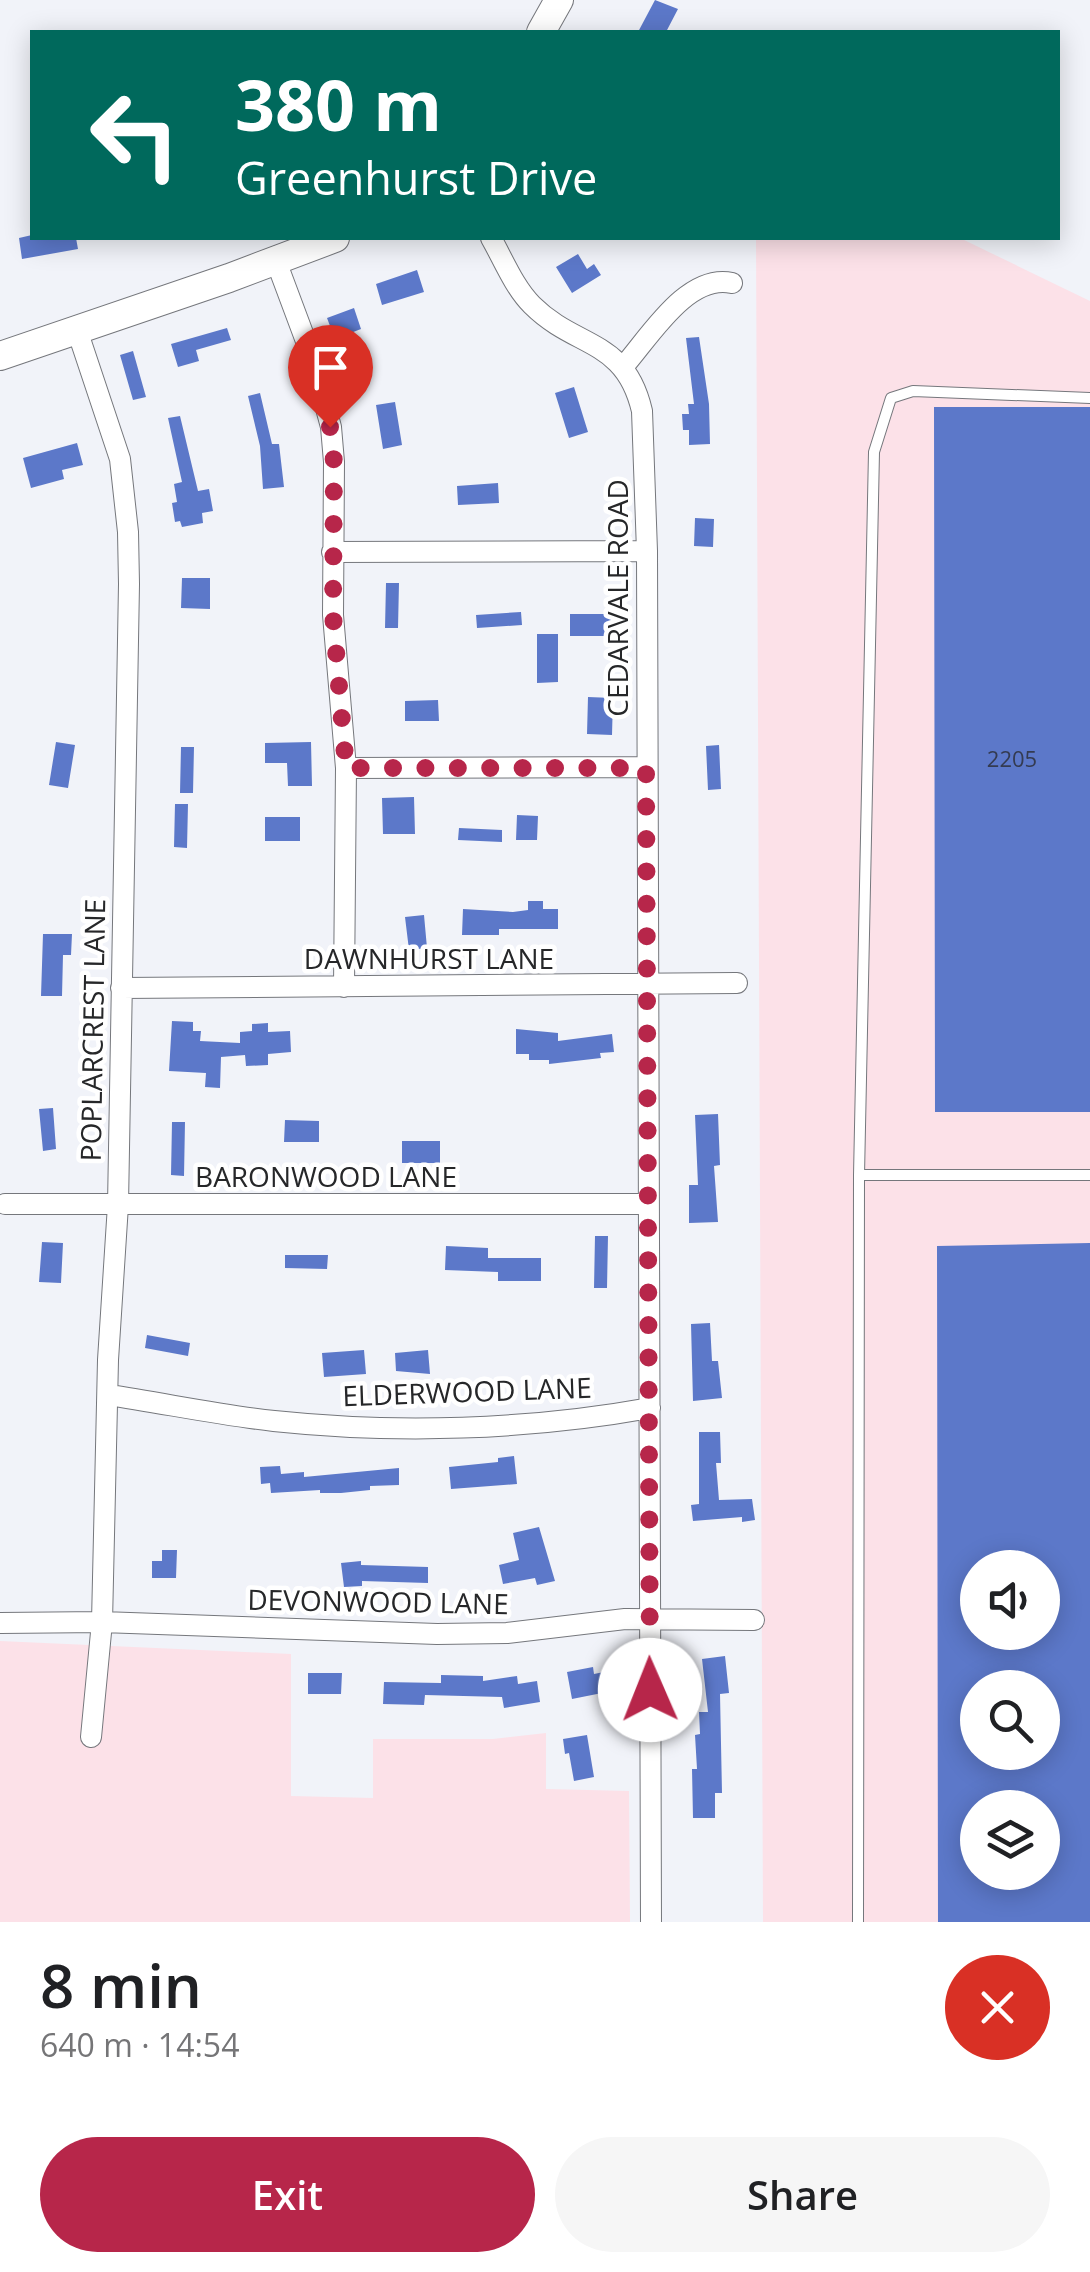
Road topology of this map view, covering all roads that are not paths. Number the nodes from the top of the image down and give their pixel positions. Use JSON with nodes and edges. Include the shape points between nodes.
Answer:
{"nodes":[{"id":1,"x":559,"y":0,"type":"edge"},
{"id":2,"x":542,"y":30,"type":"edge"},
{"id":3,"x":330,"y":240,"type":"edge"},
{"id":4,"x":492,"y":240,"type":"edge"},
{"id":5,"x":276,"y":261,"type":"junction"},
{"id":6,"x":732,"y":284,"type":"dead end"},
{"id":7,"x":77,"y":330,"type":"junction"},
{"id":8,"x":0,"y":356,"type":"edge"},
{"id":9,"x":623,"y":367,"type":"junction"},
{"id":10,"x":1090,"y":398,"type":"edge"},
{"id":11,"x":647,"y":550,"type":"junction"},
{"id":12,"x":332,"y":552,"type":"junction"},
{"id":13,"x":346,"y":768,"type":"junction"},
{"id":14,"x":646,"y":768,"type":"junction"},
{"id":15,"x":737,"y":983,"type":"dead end"},
{"id":16,"x":648,"y":984,"type":"junction"},
{"id":17,"x":344,"y":987,"type":"junction"},
{"id":18,"x":121,"y":988,"type":"junction"},
{"id":19,"x":859,"y":1174,"type":"junction"},
{"id":20,"x":1090,"y":1175,"type":"edge"},
{"id":21,"x":5,"y":1204,"type":"dead end"},
{"id":22,"x":648,"y":1204,"type":"junction"},
{"id":23,"x":118,"y":1205,"type":"junction"},
{"id":24,"x":108,"y":1395,"type":"junction"},
{"id":25,"x":650,"y":1408,"type":"junction"},
{"id":26,"x":648,"y":1619,"type":"junction"},
{"id":27,"x":754,"y":1620,"type":"dead end"},
{"id":28,"x":102,"y":1622,"type":"junction"},
{"id":29,"x":0,"y":1623,"type":"edge"},
{"id":30,"x":91,"y":1737,"type":"dead end"},
{"id":31,"x":651,"y":1922,"type":"edge"},
{"id":32,"x":858,"y":1922,"type":"edge"}],
"edges":[{"from":1,"to":2,"type":"main road"},
{"from":3,"to":5,"type":"main road"},
{"from":4,"to":9,"type":"street","via":[[532,304]]},
{"from":5,"to":7,"type":"main road"},
{"from":5,"to":12,"type":"street","via":[[328,412]]},
{"from":6,"to":9,"type":"street","via":[[710,284],[686,298]]},
{"from":7,"to":8,"type":"main road"},
{"from":7,"to":18,"type":"street","name":"POPLARCREST LANE","via":[[120,458],[128,532]]},
{"from":9,"to":11,"type":"street","name":"CEDARVALE ROAD","via":[[642,411]]},
{"from":10,"to":19,"type":"lane","via":[[913,391],[891,398],[884,416],[874,452]]},
{"from":11,"to":12,"type":"street"},
{"from":11,"to":14,"type":"street","name":"CEDARVALE ROAD"},
{"from":12,"to":13,"type":"street"},
{"from":13,"to":14,"type":"street"},
{"from":13,"to":17,"type":"street"},
{"from":14,"to":16,"type":"street","name":"CEDARVALE ROAD"},
{"from":15,"to":16,"type":"street","name":"DAWNHURST LANE"},
{"from":16,"to":17,"type":"street","name":"DAWNHURST LANE"},
{"from":16,"to":22,"type":"street","name":"CEDARVALE ROAD"},
{"from":17,"to":18,"type":"street","name":"DAWNHURST LANE"},
{"from":18,"to":23,"type":"street","name":"POPLARCREST LANE"},
{"from":19,"to":20,"type":"lane"},
{"from":19,"to":32,"type":"lane"},
{"from":21,"to":23,"type":"street","name":"BARONWOOD LANE"},
{"from":22,"to":23,"type":"street","name":"BARONWOOD LANE"},
{"from":22,"to":25,"type":"street","name":"CEDARVALE ROAD"},
{"from":23,"to":24,"type":"street","name":"POPLARCREST LANE"},
{"from":24,"to":25,"type":"street","name":"ELDERWOOD LANE","via":[[354,1426],[500,1424]]},
{"from":24,"to":28,"type":"street","name":"POPLARCREST LANE"},
{"from":25,"to":26,"type":"street","name":"CEDARVALE ROAD"},
{"from":26,"to":27,"type":"street","name":"DEVONWOOD LANE"},
{"from":26,"to":28,"type":"street","name":"DEVONWOOD LANE","via":[[437,1634]]},
{"from":26,"to":31,"type":"street","name":"CEDARVALE ROAD"},
{"from":28,"to":29,"type":"street","name":"DEVONWOOD LANE"},
{"from":28,"to":30,"type":"street","name":"POPLARCREST LANE"}]}
